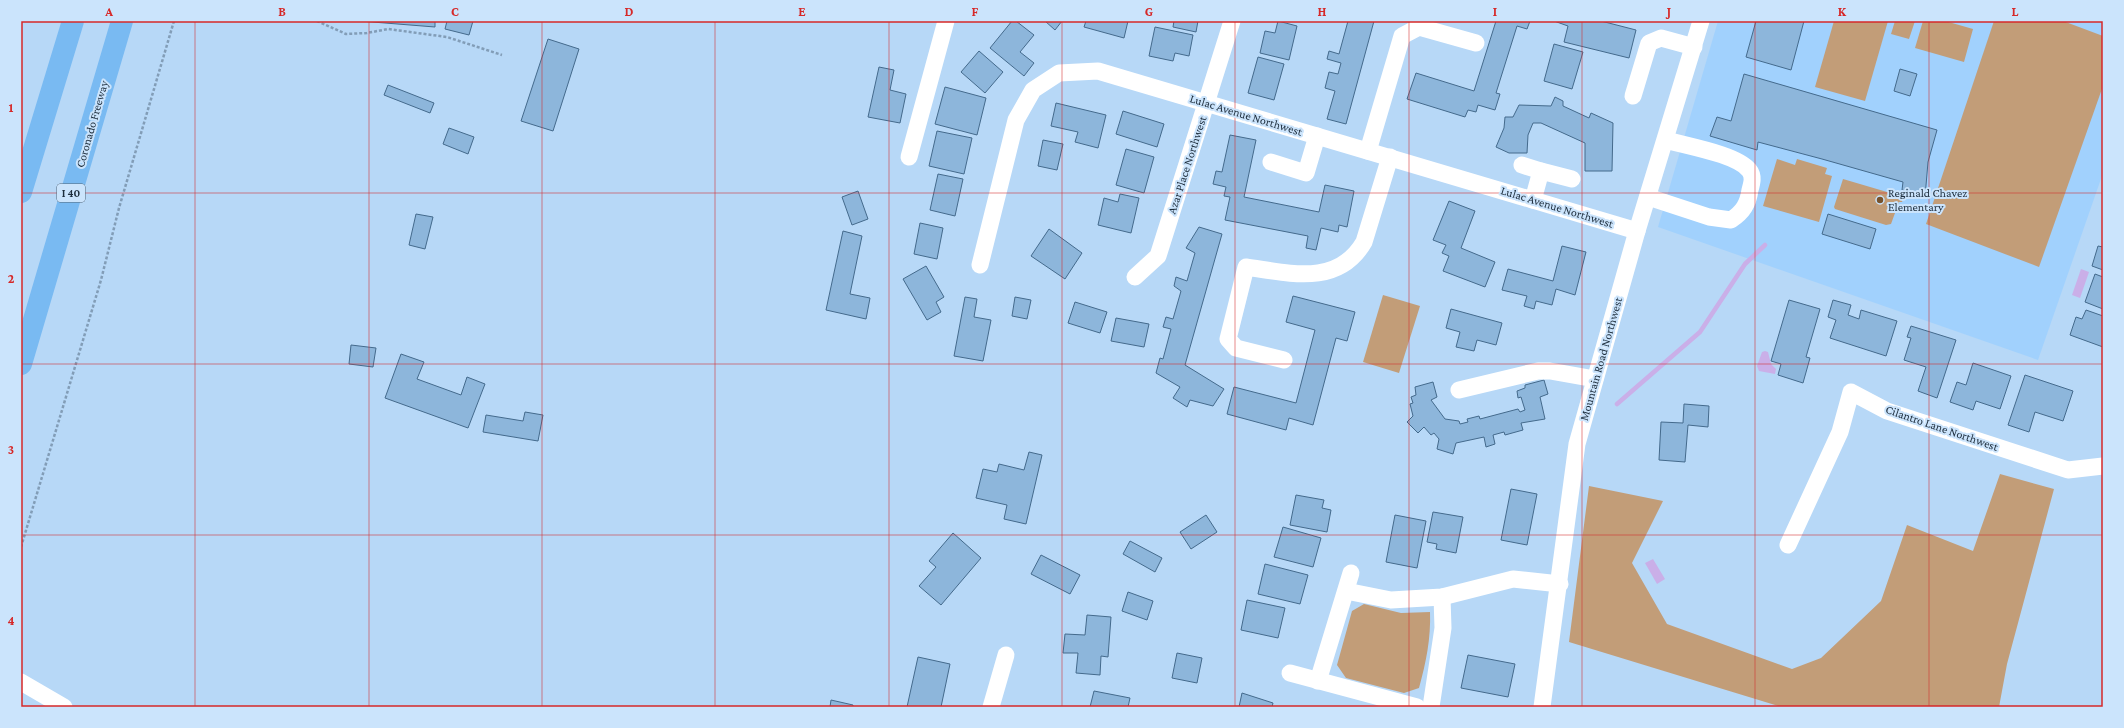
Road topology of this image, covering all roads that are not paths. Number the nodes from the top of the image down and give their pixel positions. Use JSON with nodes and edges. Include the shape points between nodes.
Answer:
{"nodes":[{"id":1,"x":73,"y":21,"type":"edge"},
{"id":2,"x":122,"y":21,"type":"edge"},
{"id":3,"x":946,"y":21,"type":"edge"},
{"id":4,"x":1232,"y":21,"type":"edge"},
{"id":5,"x":1701,"y":21,"type":"edge"},
{"id":6,"x":1476,"y":43,"type":"dead end"},
{"id":7,"x":1694,"y":47,"type":"junction"},
{"id":8,"x":1633,"y":96,"type":"dead end"},
{"id":9,"x":1206,"y":102,"type":"junction"},
{"id":10,"x":1317,"y":136,"type":"junction"},
{"id":11,"x":1666,"y":140,"type":"junction"},
{"id":12,"x":1368,"y":151,"type":"junction"},
{"id":13,"x":909,"y":157,"type":"dead end"},
{"id":14,"x":1390,"y":157,"type":"junction"},
{"id":15,"x":1271,"y":162,"type":"dead end"},
{"id":16,"x":1522,"y":165,"type":"dead end"},
{"id":17,"x":1541,"y":171,"type":"junction"},
{"id":18,"x":1572,"y":179,"type":"dead end"},
{"id":19,"x":21,"y":192,"type":"edge"},
{"id":20,"x":1648,"y":197,"type":"junction"},
{"id":21,"x":1533,"y":200,"type":"junction"},
{"id":22,"x":1637,"y":231,"type":"junction"},
{"id":23,"x":980,"y":265,"type":"dead end"},
{"id":24,"x":1134,"y":278,"type":"dead end"},
{"id":25,"x":1284,"y":360,"type":"dead end"},
{"id":26,"x":21,"y":364,"type":"edge"},
{"id":27,"x":1595,"y":379,"type":"junction"},
{"id":28,"x":1458,"y":390,"type":"dead end"},
{"id":29,"x":2103,"y":466,"type":"edge"},
{"id":30,"x":1788,"y":545,"type":"dead end"},
{"id":31,"x":1351,"y":573,"type":"dead end"},
{"id":32,"x":1560,"y":584,"type":"junction"},
{"id":33,"x":1346,"y":590,"type":"junction"},
{"id":34,"x":1442,"y":597,"type":"junction"},
{"id":35,"x":1006,"y":655,"type":"dead end"},
{"id":36,"x":1290,"y":673,"type":"dead end"},
{"id":37,"x":1318,"y":681,"type":"junction"},
{"id":38,"x":23,"y":687,"type":"edge"},
{"id":39,"x":64,"y":707,"type":"edge"},
{"id":40,"x":992,"y":707,"type":"edge"},
{"id":41,"x":1417,"y":707,"type":"edge"},
{"id":42,"x":1431,"y":707,"type":"edge"},
{"id":43,"x":1542,"y":707,"type":"edge"}],
"edges":[{"from":1,"to":19,"type":"highway"},
{"from":2,"to":26,"type":"highway","name":"Coronado Freeway","number":"I 40"},
{"from":3,"to":13,"type":"street"},
{"from":4,"to":9,"type":"street","name":"Azar Place Northwest"},
{"from":5,"to":7,"type":"street","name":"Mountain Road Northwest"},
{"from":6,"to":12,"type":"street","via":[[1419,27],[1402,36]]},
{"from":7,"to":8,"type":"street","via":[[1661,38],[1649,43]]},
{"from":7,"to":11,"type":"street","name":"Mountain Road Northwest"},
{"from":9,"to":10,"type":"street","name":"Lulac Avenue Northwest"},
{"from":9,"to":23,"type":"street","name":"Lulac Avenue Northwest","via":[[1098,71],[1059,73],[1033,90],[1016,120]]},
{"from":9,"to":24,"type":"street","name":"Azar Place Northwest","via":[[1158,256]]},
{"from":10,"to":12,"type":"street","name":"Lulac Avenue Northwest"},
{"from":10,"to":15,"type":"street","via":[[1306,173]]},
{"from":11,"to":20,"type":"street","name":"Mountain Road Northwest"},
{"from":11,"to":20,"type":"street","via":[[1733,159],[1749,169],[1753,178],[1750,195],[1742,213],[1732,220],[1709,217]]},
{"from":12,"to":14,"type":"street","name":"Lulac Avenue Northwest"},
{"from":14,"to":21,"type":"street","name":"Lulac Avenue Northwest"},
{"from":14,"to":25,"type":"street","via":[[1364,242],[1349,260],[1328,272],[1314,274],[1246,267],[1228,339],[1236,348]]},
{"from":16,"to":17,"type":"street"},
{"from":17,"to":18,"type":"street"},
{"from":17,"to":21,"type":"street"},
{"from":20,"to":22,"type":"street","name":"Mountain Road Northwest"},
{"from":21,"to":22,"type":"street","name":"Lulac Avenue Northwest"},
{"from":22,"to":27,"type":"street","name":"Mountain Road Northwest"},
{"from":27,"to":28,"type":"street","via":[[1550,370]]},
{"from":27,"to":32,"type":"street","name":"Mountain Road Northwest","via":[[1577,444]]},
{"from":29,"to":30,"type":"street","name":"Cilantro Lane Northwest","via":[[2068,470],[1887,411],[1851,392],[1840,432]]},
{"from":31,"to":33,"type":"street"},
{"from":32,"to":34,"type":"street","via":[[1513,579]]},
{"from":32,"to":43,"type":"street","name":"Mountain Road Northwest"},
{"from":33,"to":34,"type":"street","via":[[1391,600]]},
{"from":33,"to":37,"type":"street"},
{"from":34,"to":42,"type":"street","via":[[1443,628]]},
{"from":35,"to":40,"type":"street"},
{"from":36,"to":37,"type":"street"},
{"from":37,"to":41,"type":"street"},
{"from":38,"to":39,"type":"street"}]}
